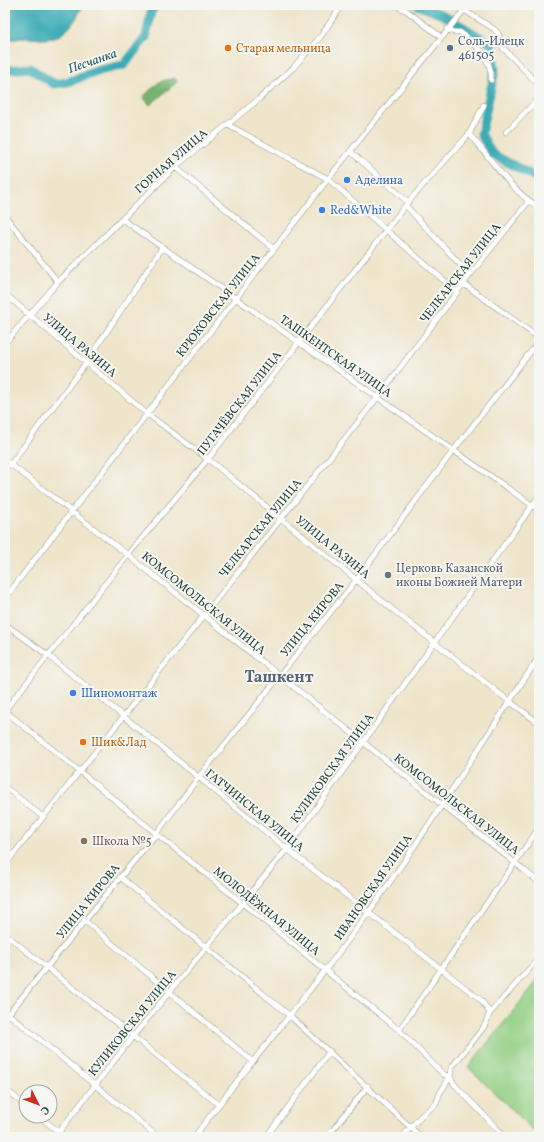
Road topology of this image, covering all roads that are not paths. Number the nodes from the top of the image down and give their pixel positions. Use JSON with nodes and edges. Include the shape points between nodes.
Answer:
{"nodes":[{"id":1,"x":342,"y":5,"type":"edge"},
{"id":2,"x":394,"y":5,"type":"edge"},
{"id":3,"x":468,"y":5,"type":"edge"},
{"id":4,"x":464,"y":10,"type":"junction"},
{"id":5,"x":448,"y":28,"type":"junction"},
{"id":6,"x":441,"y":37,"type":"junction"},
{"id":7,"x":491,"y":80,"type":"dead end"},
{"id":8,"x":539,"y":84,"type":"edge"},
{"id":9,"x":539,"y":98,"type":"edge"},
{"id":10,"x":484,"y":105,"type":"dead end"},
{"id":11,"x":228,"y":125,"type":"junction"},
{"id":12,"x":506,"y":132,"type":"dead end"},
{"id":13,"x":469,"y":134,"type":"junction"},
{"id":14,"x":350,"y":151,"type":"junction"},
{"id":15,"x":175,"y":167,"type":"junction"},
{"id":16,"x":328,"y":179,"type":"junction"},
{"id":17,"x":529,"y":201,"type":"junction"},
{"id":18,"x":407,"y":204,"type":"junction"},
{"id":19,"x":539,"y":207,"type":"edge"},
{"id":20,"x":5,"y":216,"type":"edge"},
{"id":21,"x":122,"y":218,"type":"junction"},
{"id":22,"x":385,"y":231,"type":"junction"},
{"id":23,"x":162,"y":248,"type":"junction"},
{"id":24,"x":274,"y":249,"type":"junction"},
{"id":25,"x":470,"y":275,"type":"junction"},
{"id":26,"x":58,"y":282,"type":"junction"},
{"id":27,"x":464,"y":284,"type":"junction"},
{"id":28,"x":457,"y":292,"type":"junction"},
{"id":29,"x":5,"y":294,"type":"edge"},
{"id":30,"x":235,"y":299,"type":"junction"},
{"id":31,"x":28,"y":314,"type":"junction"},
{"id":32,"x":539,"y":338,"type":"edge"},
{"id":33,"x":539,"y":341,"type":"edge"},
{"id":34,"x":300,"y":342,"type":"junction"},
{"id":35,"x":5,"y":343,"type":"edge"},
{"id":36,"x":86,"y":362,"type":"junction"},
{"id":37,"x":378,"y":397,"type":"junction"},
{"id":38,"x":146,"y":413,"type":"junction"},
{"id":39,"x":453,"y":451,"type":"junction"},
{"id":40,"x":208,"y":459,"type":"junction"},
{"id":41,"x":5,"y":460,"type":"edge"},
{"id":42,"x":10,"y":465,"type":"junction"},
{"id":43,"x":539,"y":496,"type":"edge"},
{"id":44,"x":532,"y":506,"type":"junction"},
{"id":45,"x":539,"y":510,"type":"edge"},
{"id":46,"x":70,"y":512,"type":"junction"},
{"id":47,"x":281,"y":518,"type":"junction"},
{"id":48,"x":128,"y":555,"type":"junction"},
{"id":49,"x":357,"y":579,"type":"junction"},
{"id":50,"x":5,"y":598,"type":"edge"},
{"id":51,"x":204,"y":615,"type":"junction"},
{"id":52,"x":5,"y":624,"type":"edge"},
{"id":53,"x":434,"y":643,"type":"junction"},
{"id":54,"x":49,"y":656,"type":"junction"},
{"id":55,"x":539,"y":657,"type":"edge"},
{"id":56,"x":279,"y":676,"type":"junction"},
{"id":57,"x":509,"y":701,"type":"junction"},
{"id":58,"x":5,"y":710,"type":"edge"},
{"id":59,"x":124,"y":717,"type":"junction"},
{"id":60,"x":539,"y":723,"type":"edge"},
{"id":61,"x":363,"y":742,"type":"junction"},
{"id":62,"x":80,"y":772,"type":"junction"},
{"id":63,"x":198,"y":778,"type":"junction"},
{"id":64,"x":5,"y":787,"type":"edge"},
{"id":65,"x":442,"y":806,"type":"junction"},
{"id":66,"x":43,"y":818,"type":"junction"},
{"id":67,"x":539,"y":828,"type":"edge"},
{"id":68,"x":156,"y":834,"type":"junction"},
{"id":69,"x":287,"y":849,"type":"junction"},
{"id":70,"x":6,"y":863,"type":"edge"},
{"id":71,"x":515,"y":863,"type":"junction"},
{"id":72,"x":120,"y":877,"type":"junction"},
{"id":73,"x":539,"y":882,"type":"edge"},
{"id":74,"x":243,"y":904,"type":"junction"},
{"id":75,"x":369,"y":912,"type":"junction"},
{"id":76,"x":84,"y":920,"type":"junction"},
{"id":77,"x":5,"y":934,"type":"edge"},
{"id":78,"x":206,"y":948,"type":"junction"},
{"id":79,"x":539,"y":958,"type":"edge"},
{"id":80,"x":46,"y":967,"type":"junction"},
{"id":81,"x":442,"y":970,"type":"junction"},
{"id":82,"x":325,"y":972,"type":"junction"},
{"id":83,"x":170,"y":991,"type":"junction"},
{"id":84,"x":490,"y":1013,"type":"junction"},
{"id":85,"x":6,"y":1014,"type":"edge"},
{"id":86,"x":289,"y":1015,"type":"junction"},
{"id":87,"x":399,"y":1030,"type":"junction"},
{"id":88,"x":134,"y":1035,"type":"junction"},
{"id":89,"x":330,"y":1051,"type":"junction"},
{"id":90,"x":252,"y":1061,"type":"junction"},
{"id":91,"x":450,"y":1077,"type":"junction"},
{"id":92,"x":96,"y":1084,"type":"junction"},
{"id":93,"x":368,"y":1086,"type":"junction"},
{"id":94,"x":5,"y":1089,"type":"edge"},
{"id":95,"x":18,"y":1100,"type":"edge"},
{"id":96,"x":218,"y":1104,"type":"junction"},
{"id":97,"x":49,"y":1124,"type":"edge"},
{"id":98,"x":411,"y":1127,"type":"junction"},
{"id":99,"x":59,"y":1132,"type":"junction"},
{"id":100,"x":55,"y":1137,"type":"edge"},
{"id":101,"x":65,"y":1137,"type":"edge"},
{"id":102,"x":158,"y":1137,"type":"edge"},
{"id":103,"x":194,"y":1137,"type":"edge"},
{"id":104,"x":266,"y":1137,"type":"edge"},
{"id":105,"x":327,"y":1137,"type":"edge"},
{"id":106,"x":402,"y":1137,"type":"edge"},
{"id":107,"x":421,"y":1137,"type":"edge"},
{"id":108,"x":505,"y":1137,"type":"edge"}],
"edges":[{"from":1,"to":11,"type":"street","name":"ГОРНАЯ УЛИЦА","via":[[321,36],[293,68]]},
{"from":2,"to":6,"type":"street","via":[[408,11]]},
{"from":3,"to":4,"type":"street","name":"КРЮКОВСКАЯ УЛИЦА"},
{"from":4,"to":5,"type":"street","name":"КРЮКОВСКАЯ УЛИЦА"},
{"from":4,"to":8,"type":"street","via":[[494,29],[503,48]]},
{"from":5,"to":6,"type":"street","name":"КРЮКОВСКАЯ УЛИЦА"},
{"from":5,"to":7,"type":"street","via":[[460,32],[479,47],[492,70]]},
{"from":6,"to":14,"type":"street","name":"КРЮКОВСКАЯ УЛИЦА"},
{"from":9,"to":12,"type":"street"},
{"from":10,"to":13,"type":"street","name":"ПУГАЧЁВСКАЯ УЛИЦА"},
{"from":11,"to":15,"type":"street","name":"ГОРНАЯ УЛИЦА"},
{"from":11,"to":16,"type":"street"},
{"from":13,"to":17,"type":"street","via":[[495,167]]},
{"from":13,"to":18,"type":"street","name":"ПУГАЧЁВСКАЯ УЛИЦА"},
{"from":14,"to":16,"type":"street","name":"КРЮКОВСКАЯ УЛИЦА"},
{"from":14,"to":18,"type":"street"},
{"from":15,"to":21,"type":"street","name":"ГОРНАЯ УЛИЦА"},
{"from":15,"to":24,"type":"street"},
{"from":16,"to":22,"type":"street"},
{"from":16,"to":24,"type":"street","name":"КРЮКОВСКАЯ УЛИЦА"},
{"from":17,"to":19,"type":"street"},
{"from":17,"to":25,"type":"street","name":"ЧЕЛКАРСКАЯ УЛИЦА"},
{"from":18,"to":22,"type":"street","name":"ПУГАЧЁВСКАЯ УЛИЦА"},
{"from":18,"to":25,"type":"street"},
{"from":20,"to":26,"type":"street"},
{"from":21,"to":23,"type":"street","name":"ТАШКЕНТСКАЯ УЛИЦА"},
{"from":21,"to":26,"type":"street","name":"ГОРНАЯ УЛИЦА"},
{"from":22,"to":28,"type":"street"},
{"from":22,"to":34,"type":"street","name":"ПУГАЧЁВСКАЯ УЛИЦА"},
{"from":23,"to":30,"type":"street","name":"ТАШКЕНТСКАЯ УЛИЦА"},
{"from":23,"to":36,"type":"street"},
{"from":24,"to":30,"type":"street","name":"КРЮКОВСКАЯ УЛИЦА"},
{"from":25,"to":27,"type":"street","name":"ЧЕЛКАРСКАЯ УЛИЦА"},
{"from":26,"to":31,"type":"street","name":"ГОРНАЯ УЛИЦА"},
{"from":27,"to":28,"type":"street","name":"ЧЕЛКАРСКАЯ УЛИЦА"},
{"from":27,"to":32,"type":"street"},
{"from":28,"to":37,"type":"street","name":"ЧЕЛКАРСКАЯ УЛИЦА"},
{"from":29,"to":31,"type":"street","name":"УЛИЦА РАЗИНА"},
{"from":30,"to":34,"type":"street","name":"ТАШКЕНТСКАЯ УЛИЦА"},
{"from":30,"to":38,"type":"street","name":"КРЮКОВСКАЯ УЛИЦА"},
{"from":31,"to":35,"type":"street","name":"ГОРНАЯ УЛИЦА"},
{"from":31,"to":36,"type":"street","name":"УЛИЦА РАЗИНА"},
{"from":33,"to":39,"type":"street","name":"УЛИЦА КИРОВА"},
{"from":34,"to":37,"type":"street","name":"ТАШКЕНТСКАЯ УЛИЦА"},
{"from":34,"to":40,"type":"street","name":"ПУГАЧЁВСКАЯ УЛИЦА"},
{"from":36,"to":38,"type":"street","name":"УЛИЦА РАЗИНА"},
{"from":36,"to":42,"type":"street"},
{"from":37,"to":39,"type":"street","name":"ТАШКЕНТСКАЯ УЛИЦА"},
{"from":37,"to":47,"type":"street","name":"ЧЕЛКАРСКАЯ УЛИЦА"},
{"from":38,"to":40,"type":"street","name":"УЛИЦА РАЗИНА"},
{"from":38,"to":46,"type":"street","name":"КРЮКОВСКАЯ УЛИЦА"},
{"from":39,"to":44,"type":"street","name":"ТАШКЕНТСКАЯ УЛИЦА"},
{"from":39,"to":49,"type":"street","name":"УЛИЦА КИРОВА"},
{"from":40,"to":47,"type":"street","name":"УЛИЦА РАЗИНА"},
{"from":40,"to":48,"type":"street","name":"ПУГАЧЁВСКАЯ УЛИЦА"},
{"from":41,"to":42,"type":"street","name":"КОМСОМОЛЬСКАЯ УЛИЦА"},
{"from":42,"to":46,"type":"street","name":"КОМСОМОЛЬСКАЯ УЛИЦА"},
{"from":43,"to":44,"type":"street","name":"КУЛИКОВСКАЯ УЛИЦА"},
{"from":44,"to":45,"type":"street","name":"ТАШКЕНТСКАЯ УЛИЦА"},
{"from":44,"to":53,"type":"street","name":"КУЛИКОВСКАЯ УЛИЦА"},
{"from":46,"to":48,"type":"street","name":"КОМСОМОЛЬСКАЯ УЛИЦА"},
{"from":46,"to":50,"type":"street","name":"КРЮКОВСКАЯ УЛИЦА"},
{"from":47,"to":49,"type":"street","name":"УЛИЦА РАЗИНА"},
{"from":47,"to":51,"type":"street","name":"ЧЕЛКАРСКАЯ УЛИЦА"},
{"from":48,"to":51,"type":"street","name":"КОМСОМОЛЬСКАЯ УЛИЦА"},
{"from":48,"to":54,"type":"street","name":"ПУГАЧЁВСКАЯ УЛИЦА"},
{"from":49,"to":53,"type":"street","name":"УЛИЦА РАЗИНА"},
{"from":49,"to":56,"type":"street","name":"УЛИЦА КИРОВА"},
{"from":51,"to":56,"type":"street","name":"КОМСОМОЛЬСКАЯ УЛИЦА"},
{"from":51,"to":59,"type":"street","name":"ЧЕЛКАРСКАЯ УЛИЦА"},
{"from":52,"to":54,"type":"street","name":"ГАТЧИНСКАЯ УЛИЦА"},
{"from":53,"to":57,"type":"street","name":"УЛИЦА РАЗИНА"},
{"from":53,"to":61,"type":"street","name":"КУЛИКОВСКАЯ УЛИЦА"},
{"from":54,"to":58,"type":"street","name":"ПУГАЧЁВСКАЯ УЛИЦА"},
{"from":54,"to":59,"type":"street","name":"ГАТЧИНСКАЯ УЛИЦА"},
{"from":55,"to":57,"type":"street","name":"ИВАНОВСКАЯ УЛИЦА"},
{"from":56,"to":61,"type":"street","name":"КОМСОМОЛЬСКАЯ УЛИЦА"},
{"from":56,"to":63,"type":"street","name":"УЛИЦА КИРОВА"},
{"from":57,"to":60,"type":"street","name":"УЛИЦА РАЗИНА"},
{"from":57,"to":65,"type":"street","name":"ИВАНОВСКАЯ УЛИЦА"},
{"from":58,"to":62,"type":"street","name":"МОЛОДЁЖНАЯ УЛИЦА"},
{"from":59,"to":62,"type":"street","name":"ЧЕЛКАРСКАЯ УЛИЦА"},
{"from":59,"to":63,"type":"street","name":"ГАТЧИНСКАЯ УЛИЦА"},
{"from":61,"to":65,"type":"street","name":"КОМСОМОЛЬСКАЯ УЛИЦА"},
{"from":61,"to":69,"type":"street","name":"КУЛИКОВСКАЯ УЛИЦА"},
{"from":62,"to":66,"type":"street","name":"ЧЕЛКАРСКАЯ УЛИЦА"},
{"from":62,"to":68,"type":"street","name":"МОЛОДЁЖНАЯ УЛИЦА"},
{"from":63,"to":68,"type":"street","name":"УЛИЦА КИРОВА"},
{"from":63,"to":69,"type":"street","name":"ГАТЧИНСКАЯ УЛИЦА"},
{"from":64,"to":66,"type":"street"},
{"from":65,"to":71,"type":"street","name":"КОМСОМОЛЬСКАЯ УЛИЦА"},
{"from":65,"to":75,"type":"street","name":"ИВАНОВСКАЯ УЛИЦА"},
{"from":66,"to":70,"type":"street","name":"ЧЕЛКАРСКАЯ УЛИЦА"},
{"from":67,"to":71,"type":"street"},
{"from":68,"to":72,"type":"street","name":"УЛИЦА КИРОВА"},
{"from":68,"to":74,"type":"street","name":"МОЛОДЁЖНАЯ УЛИЦА"},
{"from":69,"to":74,"type":"street","name":"КУЛИКОВСКАЯ УЛИЦА"},
{"from":69,"to":75,"type":"street","name":"ГАТЧИНСКАЯ УЛИЦА"},
{"from":71,"to":73,"type":"street","name":"КОМСОМОЛЬСКАЯ УЛИЦА"},
{"from":71,"to":81,"type":"street"},
{"from":72,"to":76,"type":"street","name":"УЛИЦА КИРОВА"},
{"from":72,"to":78,"type":"street"},
{"from":74,"to":78,"type":"street","name":"КУЛИКОВСКАЯ УЛИЦА"},
{"from":74,"to":82,"type":"street","name":"МОЛОДЁЖНАЯ УЛИЦА"},
{"from":75,"to":81,"type":"street","name":"ГАТЧИНСКАЯ УЛИЦА"},
{"from":75,"to":82,"type":"street","name":"ИВАНОВСКАЯ УЛИЦА"},
{"from":76,"to":80,"type":"street","name":"УЛИЦА КИРОВА"},
{"from":76,"to":83,"type":"street"},
{"from":77,"to":80,"type":"street"},
{"from":78,"to":83,"type":"street","name":"КУЛИКОВСКАЯ УЛИЦА"},
{"from":78,"to":86,"type":"street"},
{"from":79,"to":84,"type":"street"},
{"from":80,"to":85,"type":"street","name":"УЛИЦА КИРОВА"},
{"from":80,"to":88,"type":"street"},
{"from":81,"to":84,"type":"street","name":"ГАТЧИНСКАЯ УЛИЦА","via":[[481,1000]]},
{"from":81,"to":87,"type":"street"},
{"from":82,"to":86,"type":"street","name":"ИВАНОВСКАЯ УЛИЦА"},
{"from":82,"to":87,"type":"street","name":"МОЛОДЁЖНАЯ УЛИЦА"},
{"from":83,"to":88,"type":"street","name":"КУЛИКОВСКАЯ УЛИЦА"},
{"from":83,"to":90,"type":"street"},
{"from":84,"to":91,"type":"street","via":[[484,1027],[452,1068]]},
{"from":85,"to":92,"type":"street"},
{"from":86,"to":89,"type":"street"},
{"from":86,"to":90,"type":"street","name":"ИВАНОВСКАЯ УЛИЦА"},
{"from":87,"to":91,"type":"street","name":"МОЛОДЁЖНАЯ УЛИЦА","via":[[442,1074]]},
{"from":88,"to":92,"type":"street","name":"КУЛИКОВСКАЯ УЛИЦА"},
{"from":88,"to":96,"type":"street"},
{"from":89,"to":93,"type":"street"},
{"from":89,"to":104,"type":"street"},
{"from":90,"to":96,"type":"street","name":"ИВАНОВСКАЯ УЛИЦА"},
{"from":91,"to":98,"type":"street","via":[[436,1104]]},
{"from":91,"to":108,"type":"street","name":"МОЛОДЁЖНАЯ УЛИЦА"},
{"from":92,"to":99,"type":"street","name":"КУЛИКОВСКАЯ УЛИЦА"},
{"from":92,"to":102,"type":"street"},
{"from":93,"to":98,"type":"street"},
{"from":93,"to":105,"type":"street"},
{"from":94,"to":95,"type":"street"},
{"from":96,"to":103,"type":"street","name":"ИВАНОВСКАЯ УЛИЦА"},
{"from":97,"to":99,"type":"street"},
{"from":98,"to":106,"type":"street"},
{"from":98,"to":107,"type":"street"},
{"from":99,"to":100,"type":"street","name":"КУЛИКОВСКАЯ УЛИЦА"},
{"from":99,"to":101,"type":"street"}]}
